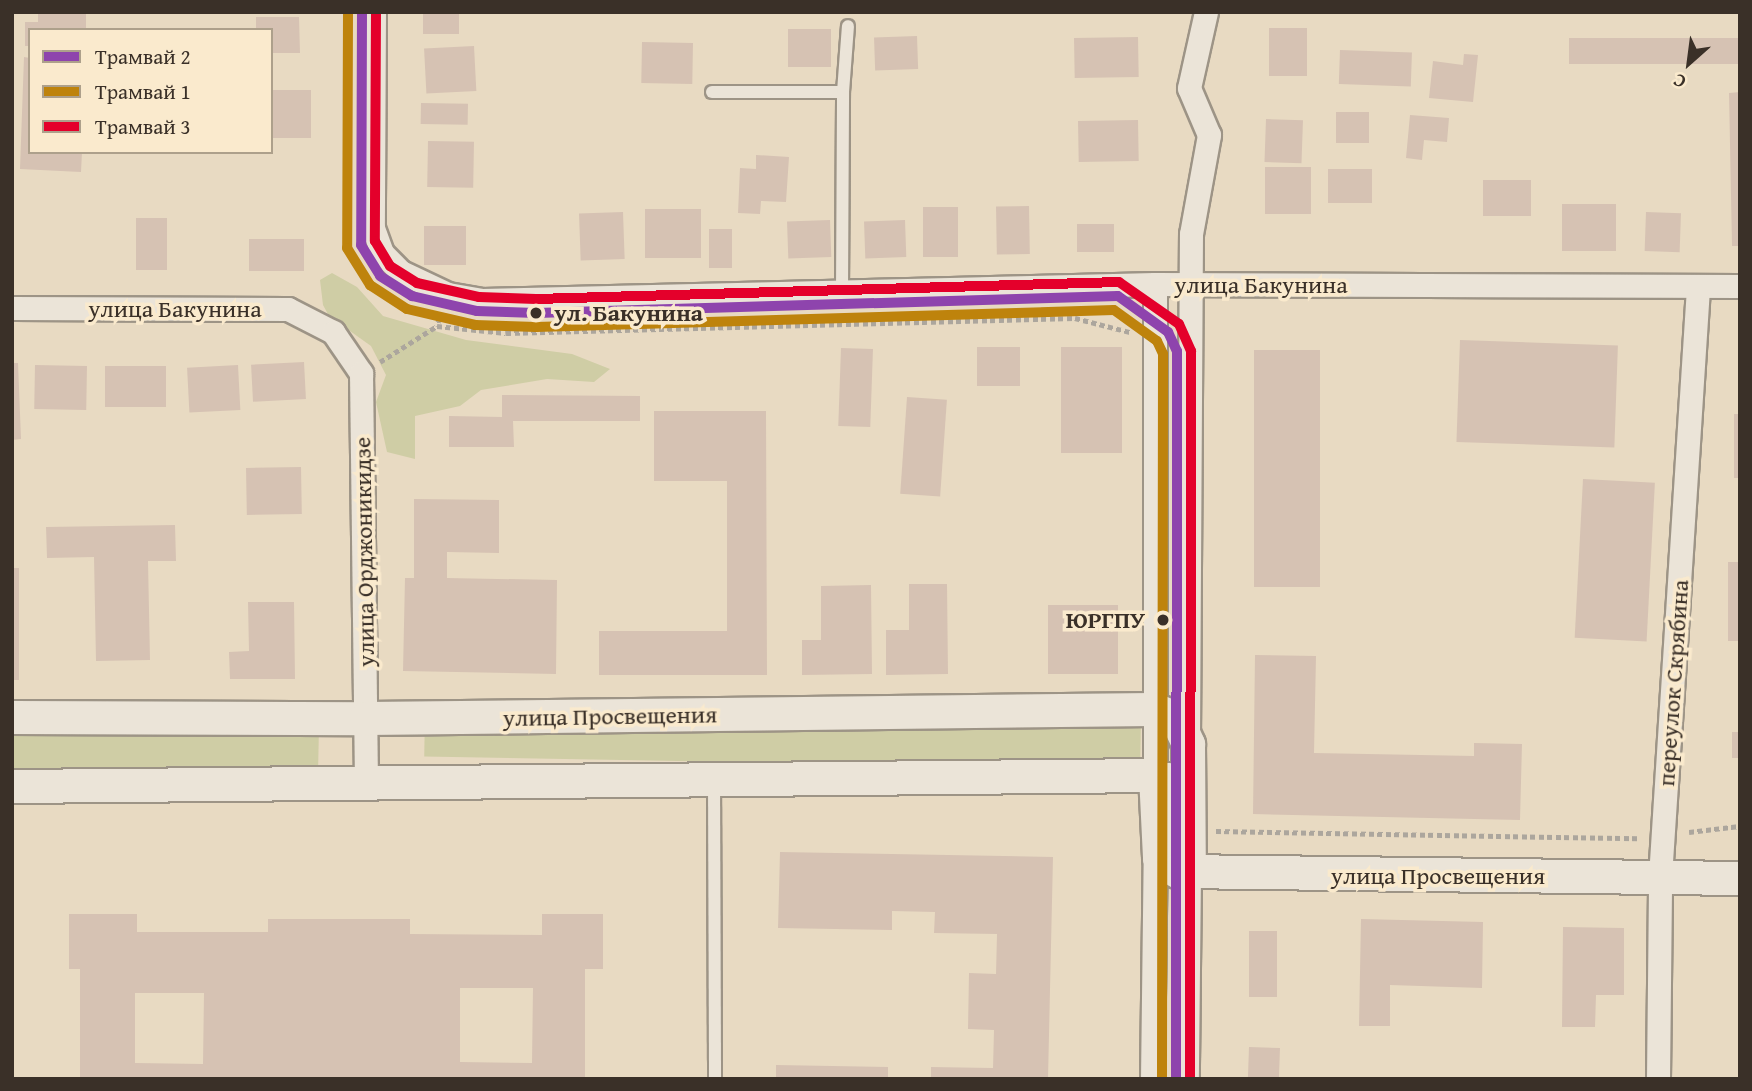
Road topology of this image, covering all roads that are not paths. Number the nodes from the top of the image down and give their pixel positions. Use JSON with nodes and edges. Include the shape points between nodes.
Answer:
{"nodes":[{"id":1,"x":374,"y":12,"type":"edge"},
{"id":2,"x":1206,"y":12,"type":"edge"},
{"id":3,"x":848,"y":26,"type":"dead end"},
{"id":4,"x":712,"y":92,"type":"dead end"},
{"id":5,"x":843,"y":92,"type":"junction"},
{"id":6,"x":1155,"y":284,"type":"junction"},
{"id":7,"x":1191,"y":284,"type":"junction"},
{"id":8,"x":1740,"y":286,"type":"edge"},
{"id":9,"x":1698,"y":287,"type":"junction"},
{"id":10,"x":842,"y":292,"type":"junction"},
{"id":11,"x":12,"y":308,"type":"edge"},
{"id":12,"x":361,"y":373,"type":"joint"},
{"id":13,"x":1153,"y":709,"type":"junction"},
{"id":14,"x":12,"y":717,"type":"edge"},
{"id":15,"x":366,"y":719,"type":"junction"},
{"id":16,"x":1188,"y":759,"type":"junction"},
{"id":17,"x":1155,"y":775,"type":"junction"},
{"id":18,"x":714,"y":779,"type":"junction"},
{"id":19,"x":366,"y":782,"type":"junction"},
{"id":20,"x":12,"y":786,"type":"edge"},
{"id":21,"x":1155,"y":842,"type":"junction"},
{"id":22,"x":1189,"y":873,"type":"junction"},
{"id":23,"x":1155,"y":874,"type":"junction"},
{"id":24,"x":1660,"y":877,"type":"junction"},
{"id":25,"x":1740,"y":878,"type":"edge"},
{"id":26,"x":715,"y":1079,"type":"edge"},
{"id":27,"x":1152,"y":1079,"type":"edge"},
{"id":28,"x":1187,"y":1079,"type":"edge"},
{"id":29,"x":1658,"y":1079,"type":"edge"}],
"edges":[{"from":1,"to":10,"type":"street","name":"улица Бакунина","via":[[373,228],[382,253],[401,272],[448,294],[482,300]]},
{"from":2,"to":7,"type":"street","via":[[1189,88],[1209,135],[1191,234]]},
{"from":3,"to":5,"type":"lane"},
{"from":4,"to":5,"type":"lane"},
{"from":5,"to":10,"type":"lane"},
{"from":6,"to":7,"type":"street","name":"улица Бакунина"},
{"from":6,"to":10,"type":"street","name":"улица Бакунина"},
{"from":6,"to":13,"type":"street"},
{"from":7,"to":9,"type":"street","name":"улица Бакунина"},
{"from":7,"to":16,"type":"street"},
{"from":8,"to":9,"type":"street","name":"улица Бакунина"},
{"from":9,"to":24,"type":"street","name":"переулок Скрябина"},
{"from":11,"to":12,"type":"street","name":"улица Бакунина","via":[[288,309],[333,332]]},
{"from":12,"to":15,"type":"street","name":"улица Орджоникидзе"},
{"from":13,"to":15,"type":"street","name":"улица Просвещения"},
{"from":13,"to":16,"type":"street","via":[[1176,718]]},
{"from":13,"to":17,"type":"street"},
{"from":14,"to":15,"type":"street","name":"улица Просвещения"},
{"from":15,"to":19,"type":"street","name":"улица Орджоникидзе"},
{"from":16,"to":17,"type":"street"},
{"from":16,"to":22,"type":"street"},
{"from":17,"to":18,"type":"street"},
{"from":17,"to":21,"type":"street"},
{"from":18,"to":19,"type":"street"},
{"from":18,"to":26,"type":"lane"},
{"from":19,"to":20,"type":"street"},
{"from":21,"to":22,"type":"street","name":"улица Просвещения","via":[[1163,863]]},
{"from":21,"to":23,"type":"street"},
{"from":22,"to":23,"type":"street"},
{"from":22,"to":24,"type":"street","name":"улица Просвещения"},
{"from":22,"to":28,"type":"street"},
{"from":23,"to":27,"type":"street"},
{"from":24,"to":25,"type":"street","name":"улица Просвещения"},
{"from":24,"to":29,"type":"street","name":"переулок Скрябина"}]}
